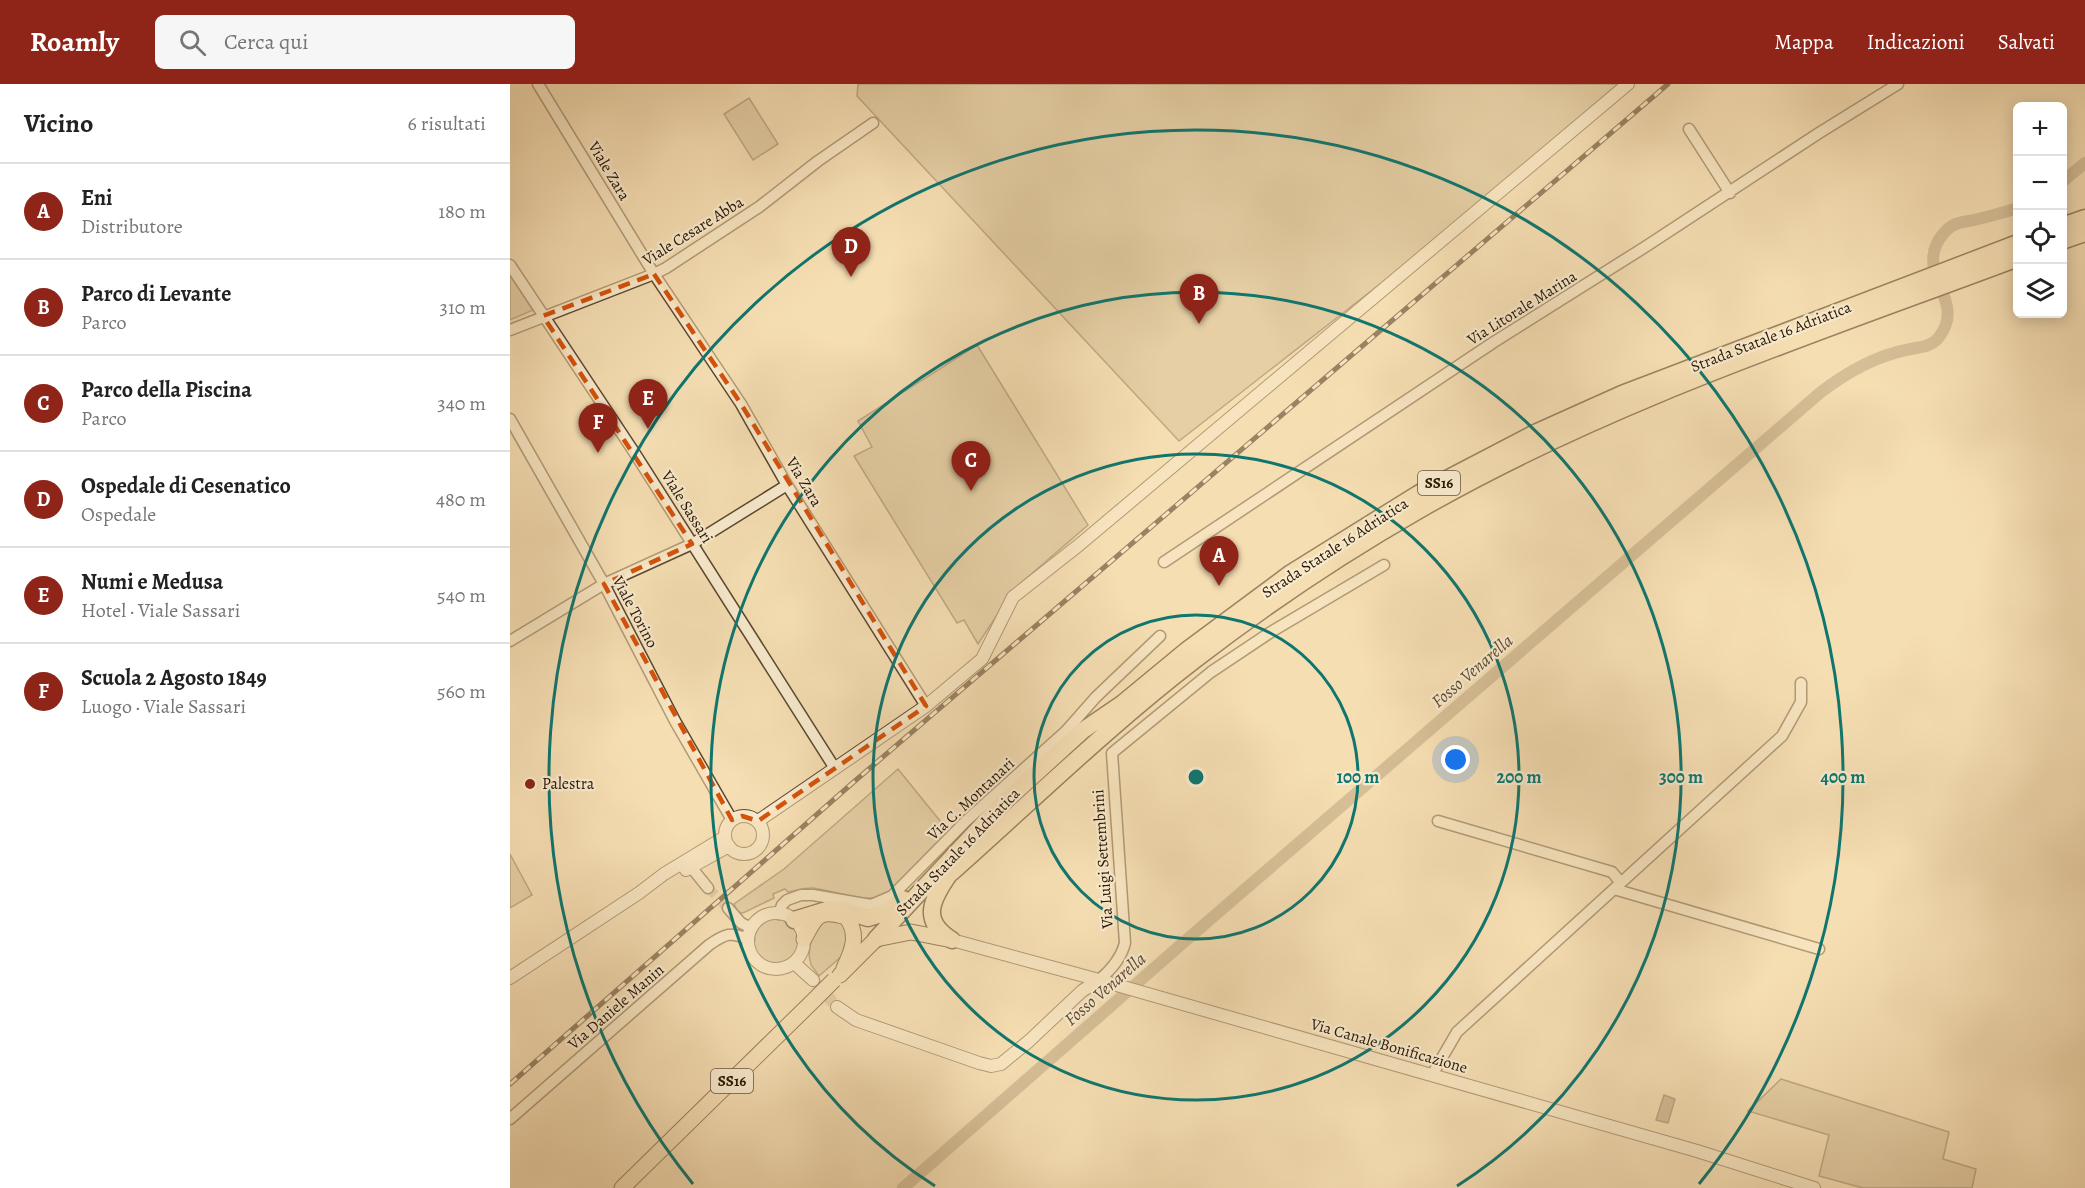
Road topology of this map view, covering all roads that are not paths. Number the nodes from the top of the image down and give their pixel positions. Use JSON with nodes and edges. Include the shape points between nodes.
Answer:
{"nodes":[{"id":1,"x":538,"y":84,"type":"edge"},
{"id":2,"x":1628,"y":84,"type":"edge"},
{"id":3,"x":1898,"y":84,"type":"edge"},
{"id":4,"x":873,"y":123,"type":"dead end"},
{"id":5,"x":1689,"y":129,"type":"dead end"},
{"id":6,"x":1730,"y":193,"type":"junction"},
{"id":7,"x":2085,"y":218,"type":"edge"},
{"id":8,"x":2067,"y":224,"type":"edge"},
{"id":9,"x":2085,"y":233,"type":"edge"},
{"id":10,"x":2067,"y":239,"type":"edge"},
{"id":11,"x":2013,"y":245,"type":"edge"},
{"id":12,"x":2013,"y":259,"type":"edge"},
{"id":13,"x":510,"y":265,"type":"edge"},
{"id":14,"x":654,"y":274,"type":"junction"},
{"id":15,"x":1955,"y":274,"type":"junction"},
{"id":16,"x":543,"y":316,"type":"junction"},
{"id":17,"x":510,"y":330,"type":"edge"},
{"id":18,"x":510,"y":419,"type":"edge"},
{"id":19,"x":515,"y":438,"type":"edge"},
{"id":20,"x":787,"y":485,"type":"junction"},
{"id":21,"x":692,"y":544,"type":"junction"},
{"id":22,"x":1164,"y":562,"type":"dead end"},
{"id":23,"x":1384,"y":565,"type":"dead end"},
{"id":24,"x":604,"y":584,"type":"junction"},
{"id":25,"x":1160,"y":636,"type":"dead end"},
{"id":26,"x":510,"y":641,"type":"edge"},
{"id":27,"x":1801,"y":683,"type":"dead end"},
{"id":28,"x":926,"y":706,"type":"junction"},
{"id":29,"x":834,"y":768,"type":"junction"},
{"id":30,"x":732,"y":820,"type":"junction"},
{"id":31,"x":758,"y":821,"type":"junction"},
{"id":32,"x":1438,"y":821,"type":"dead end"},
{"id":33,"x":727,"y":842,"type":"junction"},
{"id":34,"x":691,"y":867,"type":"junction"},
{"id":35,"x":949,"y":868,"type":"junction"},
{"id":36,"x":1617,"y":886,"type":"junction"},
{"id":37,"x":708,"y":888,"type":"tunnel mouth"},
{"id":38,"x":639,"y":893,"type":"junction"},
{"id":39,"x":728,"y":908,"type":"tunnel mouth"},
{"id":40,"x":786,"y":917,"type":"junction"},
{"id":41,"x":750,"y":934,"type":"junction"},
{"id":42,"x":804,"y":939,"type":"junction"},
{"id":43,"x":876,"y":939,"type":"junction"},
{"id":44,"x":952,"y":939,"type":"junction"},
{"id":45,"x":1819,"y":949,"type":"dead end"},
{"id":46,"x":794,"y":963,"type":"junction"},
{"id":47,"x":510,"y":978,"type":"edge"},
{"id":48,"x":837,"y":978,"type":"junction"},
{"id":49,"x":1102,"y":980,"type":"junction"},
{"id":50,"x":813,"y":981,"type":"tunnel mouth"},
{"id":51,"x":837,"y":1007,"type":"tunnel mouth"},
{"id":52,"x":1432,"y":1075,"type":"junction"},
{"id":53,"x":510,"y":1119,"type":"edge"},
{"id":54,"x":622,"y":1188,"type":"edge"},
{"id":55,"x":1814,"y":1188,"type":"edge"}],
"edges":[{"from":1,"to":14,"type":"street","name":"Viale Zara"},
{"from":2,"to":28,"type":"street","via":[[1013,597],[982,659]]},
{"from":3,"to":6,"type":"street","name":"Via Litorale Marina"},
{"from":4,"to":14,"type":"street","name":"Viale Cesare Abba","via":[[759,207]]},
{"from":5,"to":6,"type":"street"},
{"from":6,"to":22,"type":"street","name":"Via Litorale Marina","via":[[1494,342]]},
{"from":7,"to":8,"type":"highway"},
{"from":9,"to":10,"type":"highway"},
{"from":11,"to":15,"type":"highway","name":"Strada Statale 16 Adriatica","number":"SS16"},
{"from":12,"to":15,"type":"highway","name":"Strada Statale 16 Adriatica","number":"SS16"},
{"from":13,"to":16,"type":"street","name":"Viale Sassari"},
{"from":14,"to":16,"type":"street","name":"Viale Cesare Abba"},
{"from":14,"to":20,"type":"street","name":"Via Zara","via":[[741,404]]},
{"from":15,"to":35,"type":"highway","name":"Strada Statale 16 Adriatica","number":"SS16","via":[[1623,408],[1536,448],[1419,510],[1299,584],[1196,659]]},
{"from":16,"to":17,"type":"street","name":"Viale Cesare Abba"},
{"from":16,"to":21,"type":"street","name":"Viale Sassari"},
{"from":18,"to":19,"type":"street","name":"Viale Torino"},
{"from":19,"to":24,"type":"street","name":"Viale Torino"},
{"from":20,"to":21,"type":"street"},
{"from":20,"to":28,"type":"street","name":"Via Zara"},
{"from":21,"to":24,"type":"street"},
{"from":21,"to":29,"type":"street","name":"Viale Sassari"},
{"from":23,"to":49,"type":"street","name":"Via Luigi Settembrini","via":[[1211,672],[1112,753],[1125,943]]},
{"from":24,"to":26,"type":"street"},
{"from":24,"to":30,"type":"street","name":"Viale Torino"},
{"from":25,"to":40,"type":"street","name":"Via C. Montanari","via":[[892,896],[878,904],[864,905],[801,895],[782,905]]},
{"from":27,"to":36,"type":"street","via":[[1801,702],[1782,736]]},
{"from":28,"to":29,"type":"street"},
{"from":29,"to":31,"type":"street"},
{"from":30,"to":31,"type":"street","via":[[742,816]]},
{"from":30,"to":33,"type":"street"},
{"from":31,"to":33,"type":"street","via":[[763,831],[754,851],[743,854]]},
{"from":32,"to":36,"type":"street","via":[[1612,872]]},
{"from":33,"to":34,"type":"street"},
{"from":33,"to":38,"type":"street","via":[[664,874]]},
{"from":34,"to":37,"type":"street"},
{"from":34,"to":38,"type":"street"},
{"from":35,"to":40,"type":"highway","via":[[877,916],[868,918],[830,909]]},
{"from":35,"to":43,"type":"highway","name":"Strada Statale 16 Adriatica","number":"SS16"},
{"from":35,"to":44,"type":"highway","via":[[932,907],[938,931]]},
{"from":36,"to":45,"type":"street"},
{"from":36,"to":52,"type":"street","via":[[1457,1032]]},
{"from":38,"to":47,"type":"street"},
{"from":39,"to":41,"type":"street"},
{"from":40,"to":41,"type":"street","via":[[763,917]]},
{"from":40,"to":42,"type":"street","via":[[799,925]]},
{"from":41,"to":46,"type":"street","via":[[752,955],[764,966],[779,969]]},
{"from":41,"to":53,"type":"street","name":"Via Daniele Manin","via":[[732,933],[709,945]]},
{"from":42,"to":46,"type":"street","via":[[802,952]]},
{"from":42,"to":48,"type":"main road","via":[[816,918],[827,914],[846,916],[854,931],[854,941]]},
{"from":43,"to":44,"type":"main road","via":[[911,932]]},
{"from":43,"to":48,"type":"main road","name":"Strada Statale 16 Adriatica","number":"SS16"},
{"from":44,"to":49,"type":"street","name":"Via Canale Bonificazione"},
{"from":46,"to":50,"type":"street"},
{"from":48,"to":54,"type":"main road","name":"Strada Statale 16 Adriatica","number":"SS16","bridge":true},
{"from":49,"to":51,"type":"street","name":"Via Luigi Settembrini","via":[[1082,991],[1001,1064],[991,1066],[856,1020]]},
{"from":49,"to":52,"type":"street","name":"Via Canale Bonificazione"},
{"from":52,"to":55,"type":"street","name":"Via Canale Bonificazione"}]}
